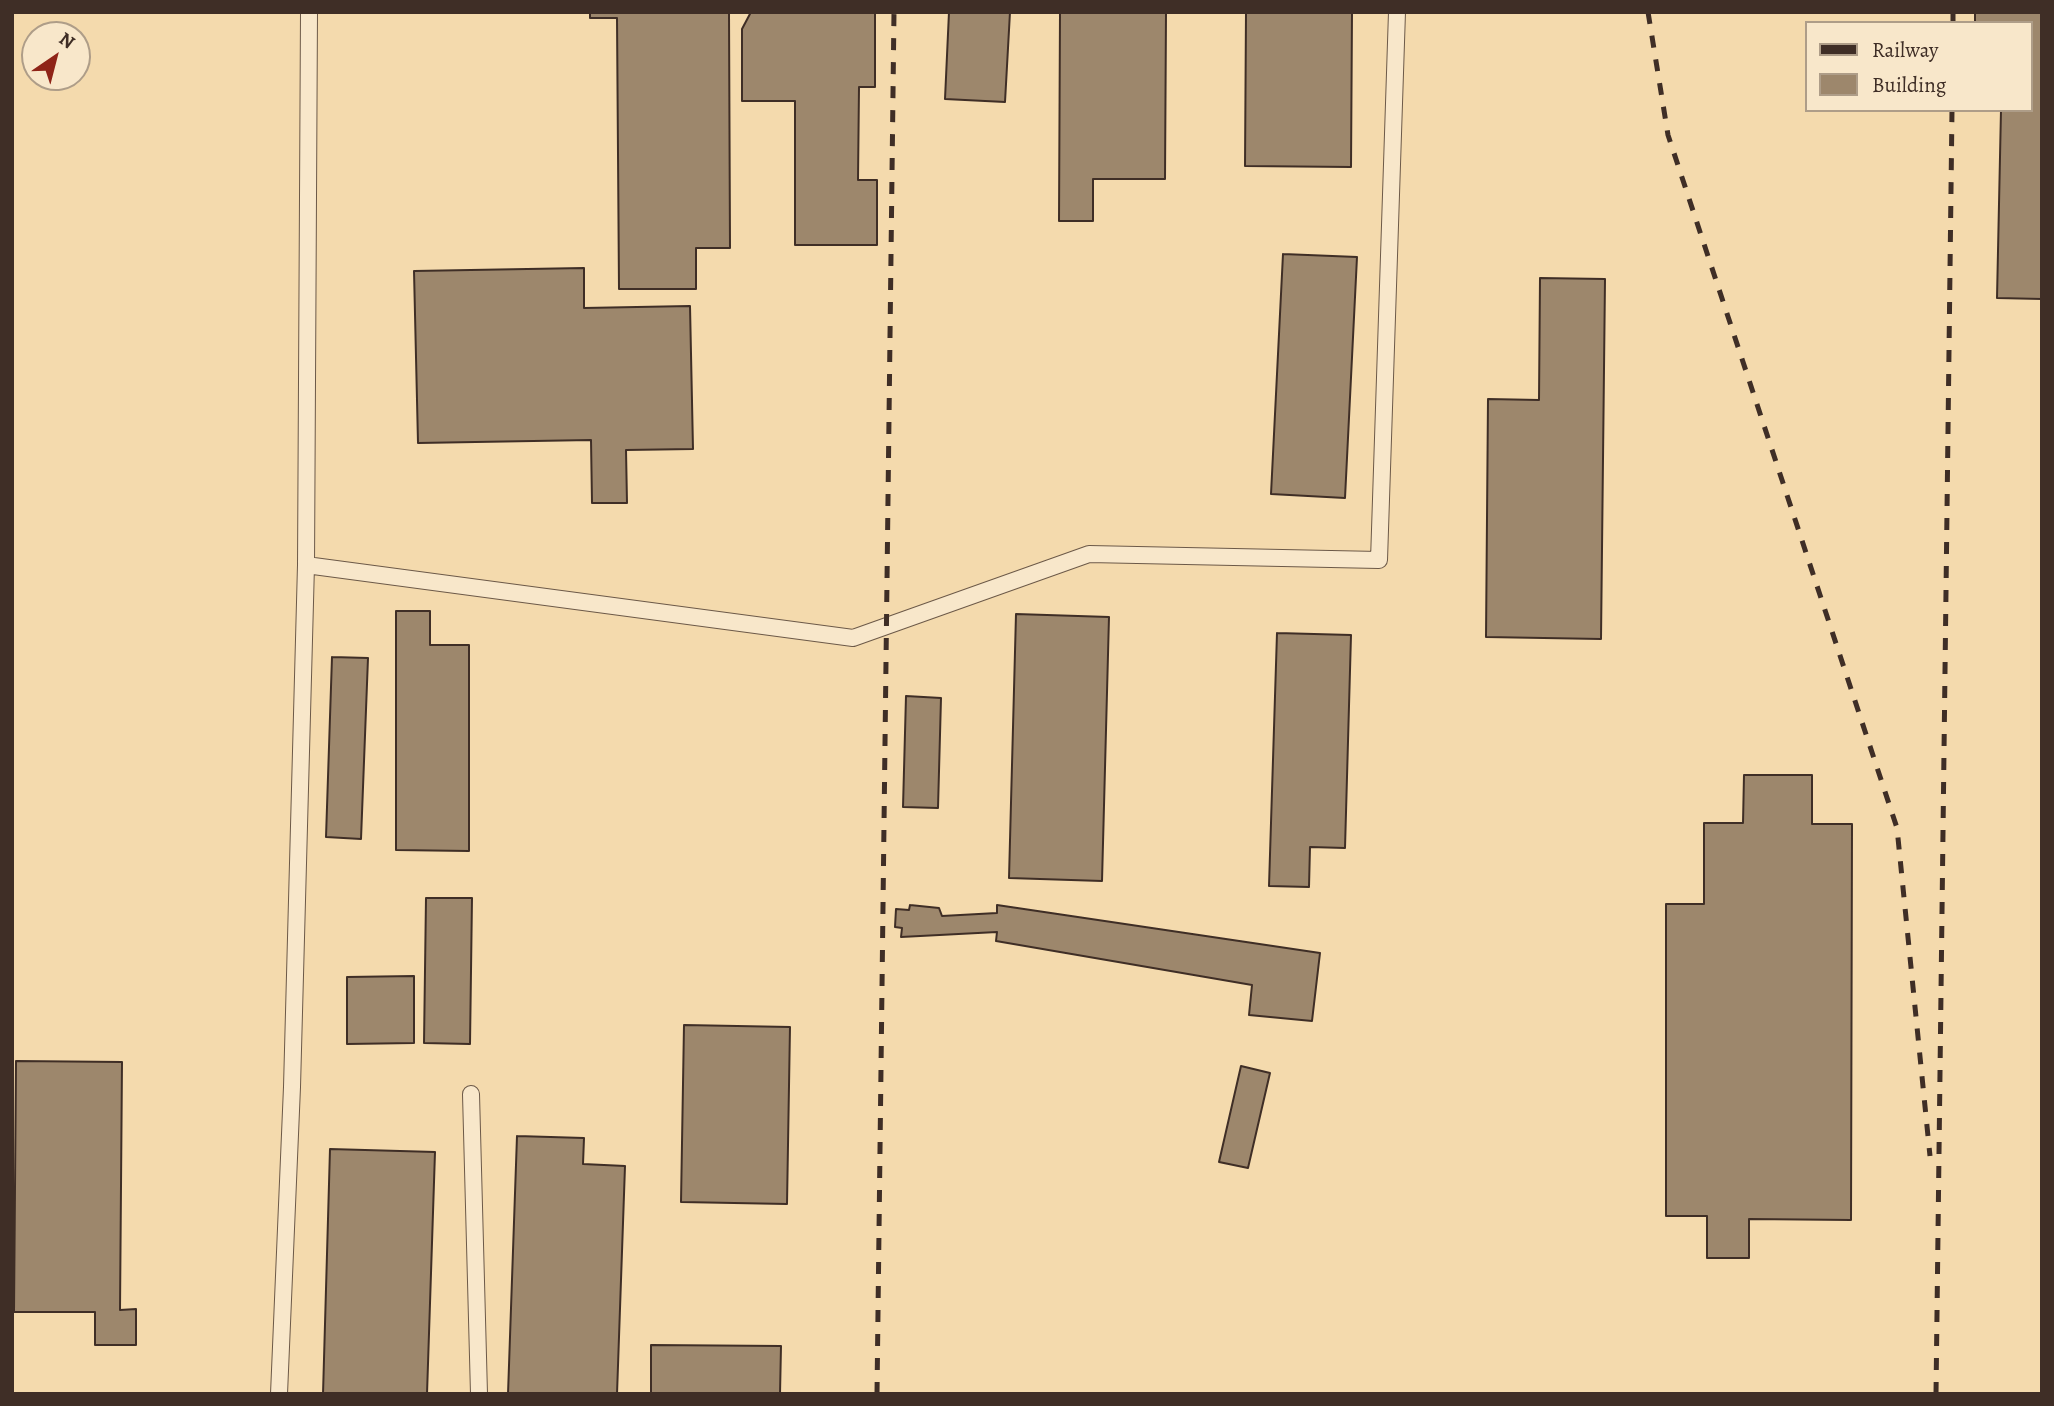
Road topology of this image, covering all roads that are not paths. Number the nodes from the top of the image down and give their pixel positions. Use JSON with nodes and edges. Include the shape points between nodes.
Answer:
{"nodes":[{"id":1,"x":309,"y":12,"type":"edge"},
{"id":2,"x":1397,"y":12,"type":"edge"},
{"id":3,"x":306,"y":565,"type":"junction"},
{"id":4,"x":471,"y":1094,"type":"dead end"},
{"id":5,"x":279,"y":1394,"type":"edge"},
{"id":6,"x":478,"y":1394,"type":"edge"}],
"edges":[{"from":1,"to":3,"type":"lane"},
{"from":2,"to":3,"type":"lane","via":[[1379,559],[1089,554],[853,638]]},
{"from":3,"to":5,"type":"lane"},
{"from":4,"to":6,"type":"lane"}]}
